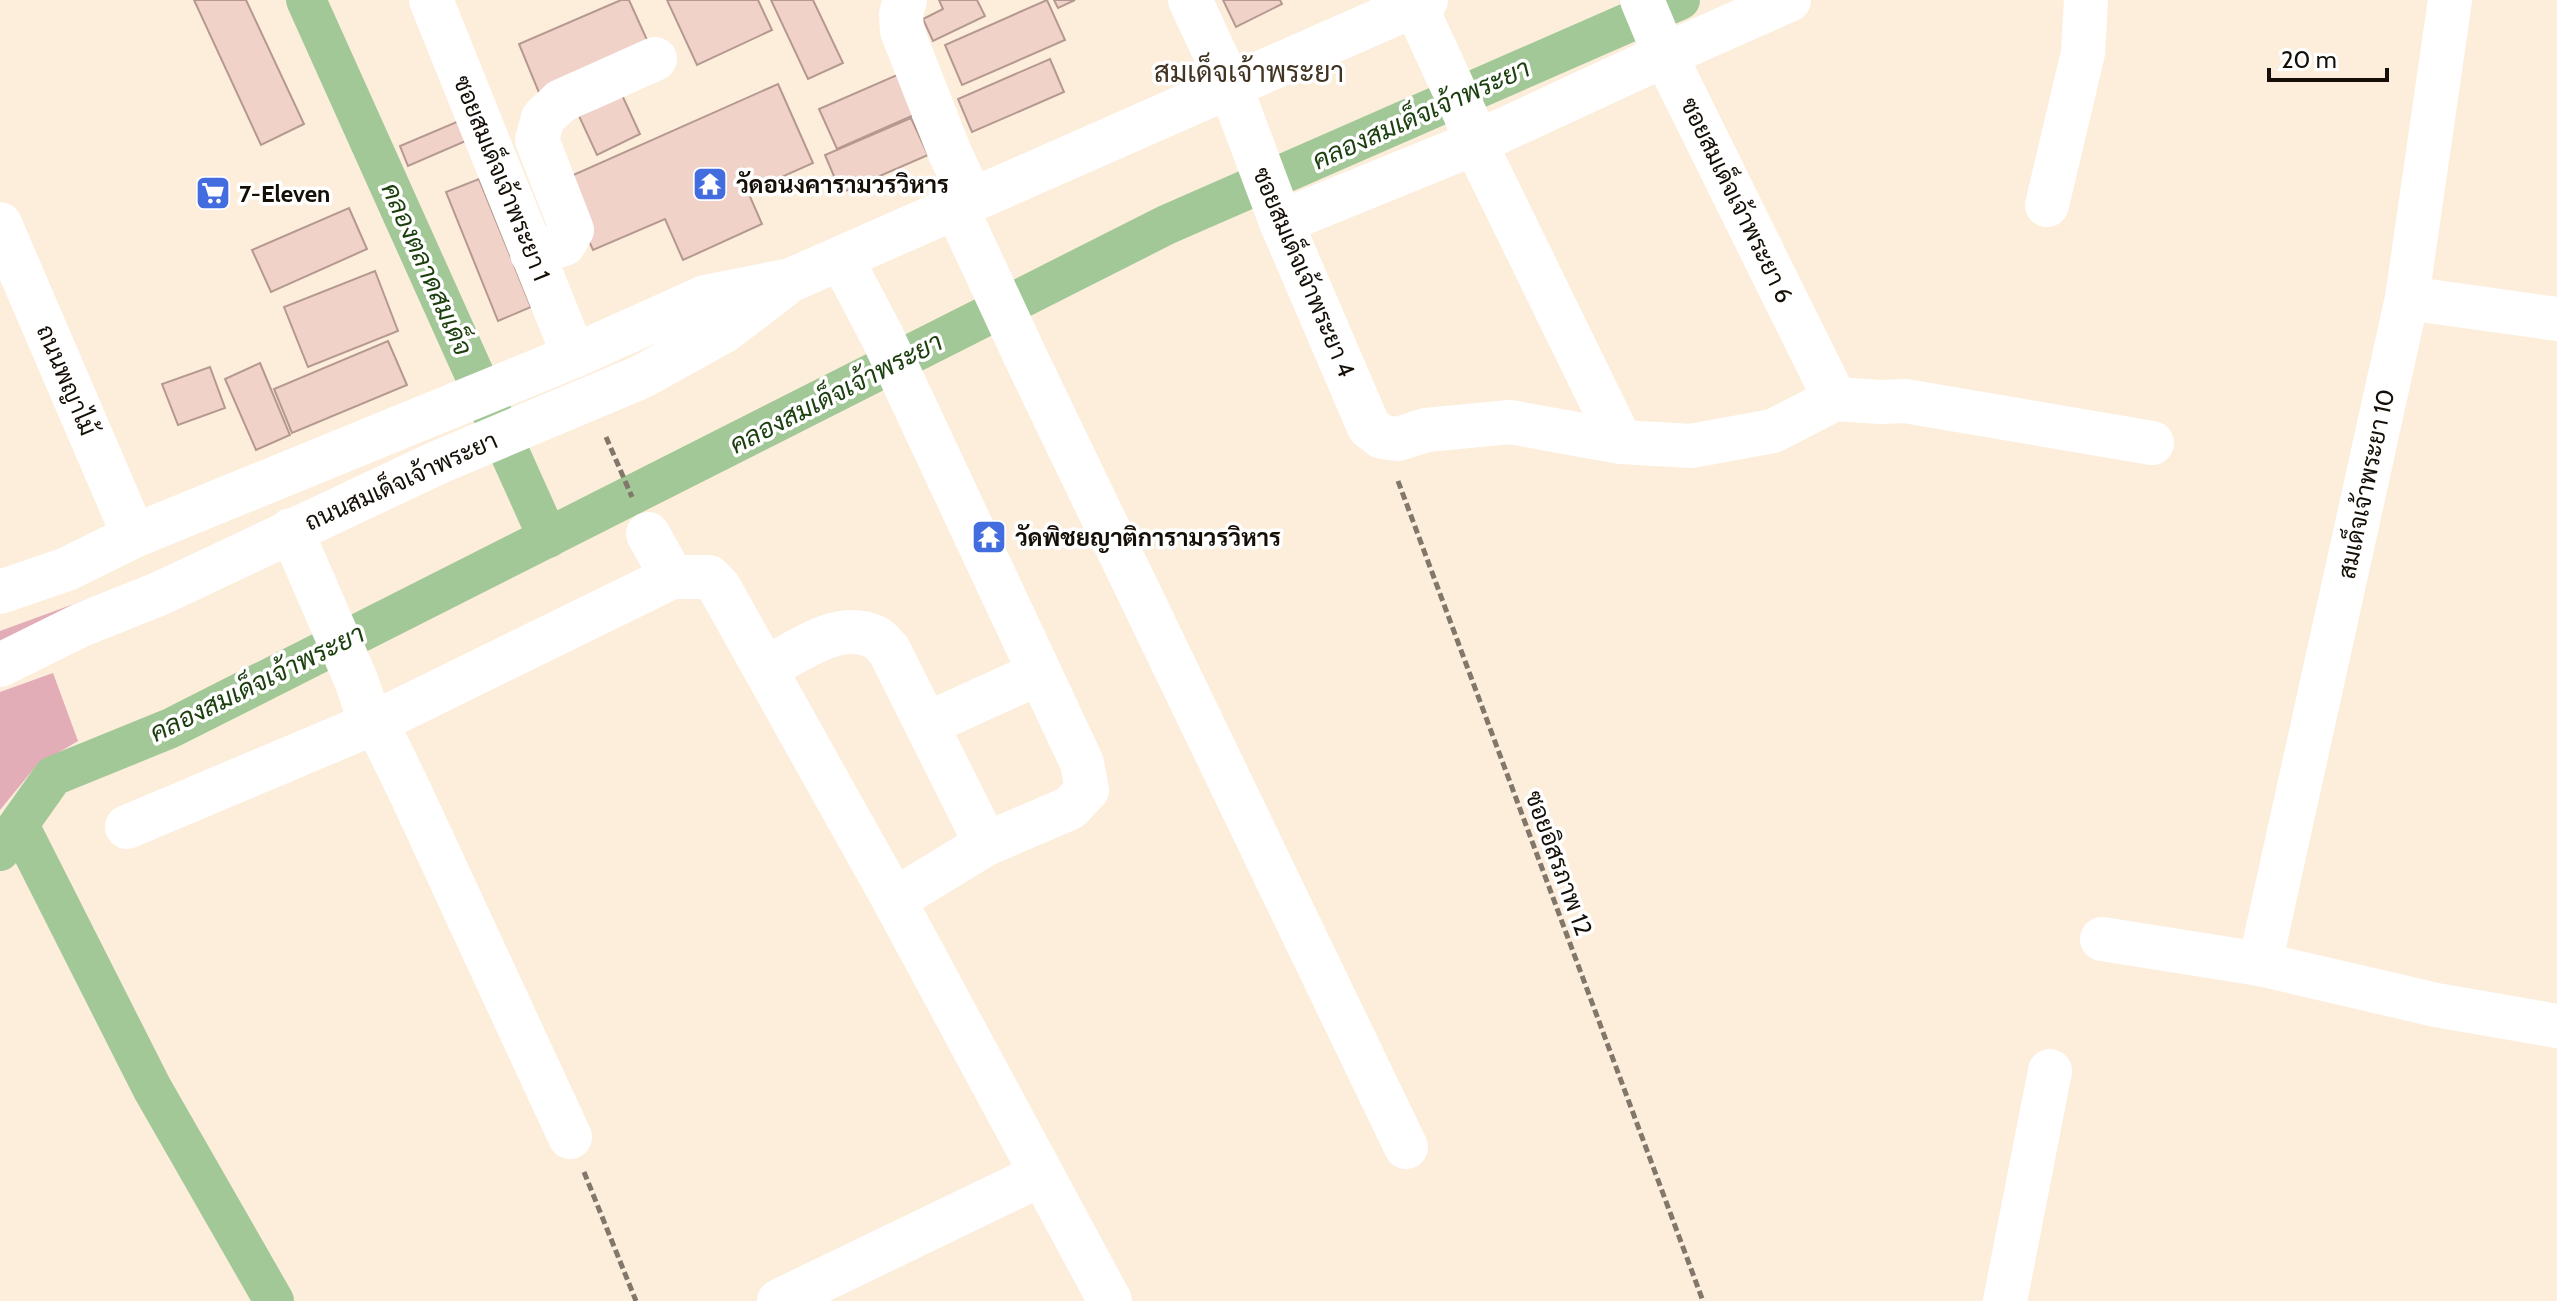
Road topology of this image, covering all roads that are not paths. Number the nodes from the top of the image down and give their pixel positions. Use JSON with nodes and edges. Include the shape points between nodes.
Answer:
{"nodes":[{"id":1,"x":431,"y":0,"type":"edge"},
{"id":2,"x":905,"y":0,"type":"edge"},
{"id":3,"x":1190,"y":0,"type":"edge"},
{"id":4,"x":1789,"y":0,"type":"edge"},
{"id":5,"x":2086,"y":0,"type":"edge"},
{"id":6,"x":2450,"y":0,"type":"edge"},
{"id":7,"x":1421,"y":2,"type":"edge"},
{"id":8,"x":1654,"y":30,"type":"edge"},
{"id":9,"x":655,"y":59,"type":"dead end"},
{"id":10,"x":1230,"y":86,"type":"junction"},
{"id":11,"x":1470,"y":130,"type":"junction"},
{"id":12,"x":964,"y":203,"type":"junction"},
{"id":13,"x":2047,"y":205,"type":"dead end"},
{"id":14,"x":1277,"y":212,"type":"junction"},
{"id":15,"x":0,"y":224,"type":"edge"},
{"id":16,"x":532,"y":254,"type":"junction"},
{"id":17,"x":841,"y":258,"type":"junction"},
{"id":18,"x":791,"y":280,"type":"junction"},
{"id":19,"x":2407,"y":298,"type":"junction"},
{"id":20,"x":2557,"y":319,"type":"edge"},
{"id":21,"x":574,"y":356,"type":"junction"},
{"id":22,"x":1835,"y":399,"type":"junction"},
{"id":23,"x":1621,"y":442,"type":"junction"},
{"id":24,"x":2152,"y":443,"type":"dead end"},
{"id":25,"x":291,"y":530,"type":"junction"},
{"id":26,"x":648,"y":534,"type":"dead end"},
{"id":27,"x":134,"y":536,"type":"junction"},
{"id":28,"x":672,"y":577,"type":"junction"},
{"id":29,"x":0,"y":592,"type":"edge"},
{"id":30,"x":161,"y":593,"type":"junction"},
{"id":31,"x":0,"y":665,"type":"edge"},
{"id":32,"x":765,"y":669,"type":"junction"},
{"id":33,"x":1039,"y":673,"type":"junction"},
{"id":34,"x":373,"y":723,"type":"junction"},
{"id":35,"x":927,"y":724,"type":"junction"},
{"id":36,"x":127,"y":827,"type":"dead end"},
{"id":37,"x":986,"y":844,"type":"junction"},
{"id":38,"x":894,"y":900,"type":"junction"},
{"id":39,"x":2102,"y":939,"type":"dead end"},
{"id":40,"x":2260,"y":964,"type":"junction"},
{"id":41,"x":2557,"y":1026,"type":"edge"},
{"id":42,"x":2050,"y":1071,"type":"dead end"},
{"id":43,"x":570,"y":1137,"type":"road end"},
{"id":44,"x":1406,"y":1147,"type":"dead end"},
{"id":45,"x":1040,"y":1175,"type":"junction"},
{"id":46,"x":779,"y":1301,"type":"edge"},
{"id":47,"x":1110,"y":1301,"type":"edge"},
{"id":48,"x":2005,"y":1301,"type":"edge"}],
"edges":[{"from":1,"to":16,"type":"street","name":"ซอยสมเด็จเจ้าพระยา 1"},
{"from":2,"to":12,"type":"street","via":[[902,31]]},
{"from":3,"to":10,"type":"street","name":"ซอยสมเด็จเจ้าพระยา 4"},
{"from":4,"to":8,"type":"street"},
{"from":5,"to":13,"type":"street","via":[[2083,53]]},
{"from":6,"to":19,"type":"street","name":"สมเด็จเจ้าพระยา 10"},
{"from":7,"to":10,"type":"street","name":"ถนนสมเด็จเจ้าพระยา"},
{"from":7,"to":11,"type":"street"},
{"from":8,"to":11,"type":"street"},
{"from":8,"to":22,"type":"street","name":"ซอยสมเด็จเจ้าพระยา 6"},
{"from":9,"to":16,"type":"street","via":[[561,101],[543,118],[537,140],[572,230],[564,244]]},
{"from":10,"to":12,"type":"street","name":"ถนนสมเด็จเจ้าพระยา"},
{"from":10,"to":14,"type":"street","name":"ซอยสมเด็จเจ้าพระยา 4"},
{"from":11,"to":14,"type":"street"},
{"from":11,"to":23,"type":"street"},
{"from":12,"to":17,"type":"street","name":"ถนนสมเด็จเจ้าพระยา"},
{"from":12,"to":44,"type":"street","via":[[989,280]]},
{"from":14,"to":23,"type":"street","name":"ซอยสมเด็จเจ้าพระยา 4","via":[[1369,427],[1390,438],[1510,422]]},
{"from":15,"to":27,"type":"street","name":"ถนนพญาไม้"},
{"from":16,"to":21,"type":"street","name":"ซอยสมเด็จเจ้าพระยา 1"},
{"from":17,"to":18,"type":"street","name":"ถนนสมเด็จเจ้าพระยา"},
{"from":17,"to":33,"type":"street"},
{"from":18,"to":21,"type":"street","name":"ถนนสมเด็จเจ้าพระยา","via":[[705,297]]},
{"from":18,"to":25,"type":"street","name":"ถนนสมเด็จเจ้าพระยา","via":[[724,331],[641,377]]},
{"from":19,"to":20,"type":"street"},
{"from":19,"to":40,"type":"street","name":"สมเด็จเจ้าพระยา 10"},
{"from":21,"to":27,"type":"street","name":"ถนนสมเด็จเจ้าพระยา"},
{"from":22,"to":23,"type":"street","via":[[1773,431],[1691,446]]},
{"from":22,"to":24,"type":"street","via":[[1905,401]]},
{"from":25,"to":30,"type":"street","name":"ถนนสมเด็จเจ้าพระยา"},
{"from":25,"to":34,"type":"street"},
{"from":26,"to":28,"type":"street"},
{"from":27,"to":29,"type":"street","name":"ถนนสมเด็จเจ้าพระยา","via":[[67,569]]},
{"from":27,"to":30,"type":"street","name":"ถนนพญาไม้"},
{"from":28,"to":32,"type":"street","via":[[709,577]]},
{"from":28,"to":34,"type":"street"},
{"from":30,"to":31,"type":"street","name":"ถนนสมเด็จเจ้าพระยา"},
{"from":32,"to":35,"type":"street","via":[[832,634],[877,637]]},
{"from":32,"to":38,"type":"street"},
{"from":33,"to":35,"type":"street"},
{"from":33,"to":37,"type":"street","via":[[1082,763],[1087,790],[1070,808]]},
{"from":34,"to":36,"type":"street"},
{"from":34,"to":43,"type":"street"},
{"from":35,"to":37,"type":"street"},
{"from":37,"to":38,"type":"street"},
{"from":38,"to":45,"type":"street"},
{"from":39,"to":40,"type":"street"},
{"from":40,"to":41,"type":"street","via":[[2436,1005]]},
{"from":42,"to":48,"type":"street"},
{"from":45,"to":46,"type":"street"},
{"from":45,"to":47,"type":"street"}]}
